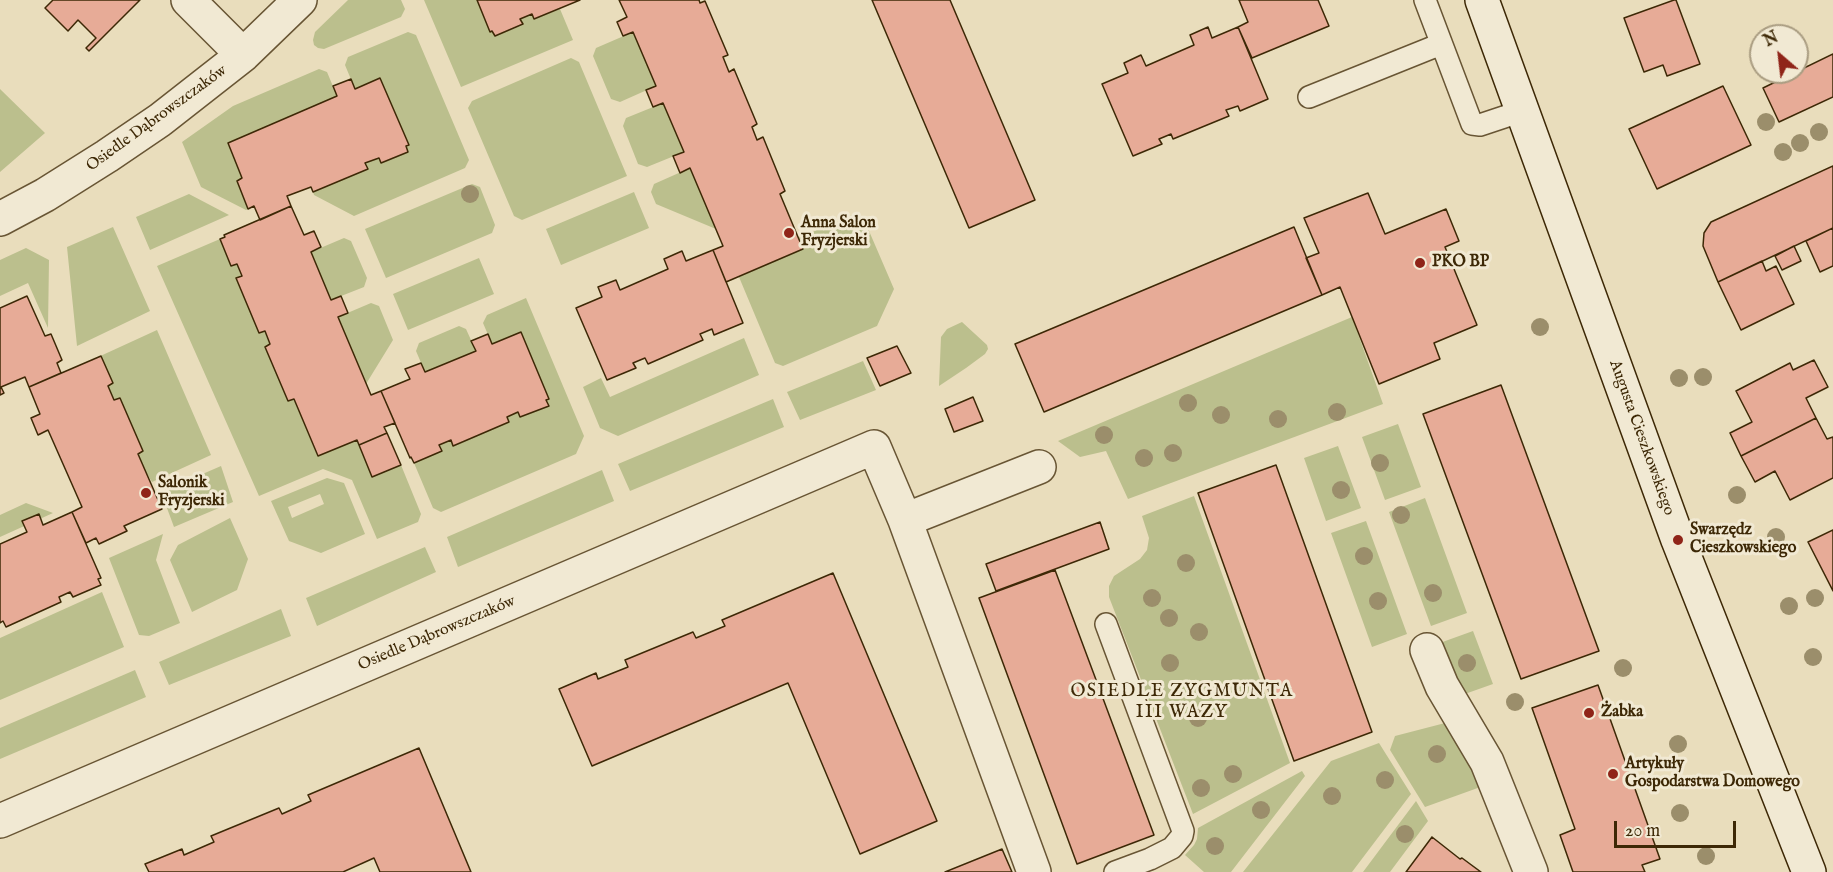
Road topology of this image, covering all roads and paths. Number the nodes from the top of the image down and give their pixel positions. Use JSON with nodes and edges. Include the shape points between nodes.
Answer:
{"nodes":[{"id":1,"x":188,"y":0,"type":"edge"},
{"id":2,"x":300,"y":0,"type":"edge"},
{"id":3,"x":1425,"y":0,"type":"edge"},
{"id":4,"x":1482,"y":0,"type":"edge"},
{"id":5,"x":1441,"y":44,"type":"junction"},
{"id":6,"x":243,"y":55,"type":"junction"},
{"id":7,"x":1309,"y":97,"type":"dead end"},
{"id":8,"x":1522,"y":111,"type":"junction"},
{"id":9,"x":0,"y":219,"type":"edge"},
{"id":10,"x":1040,"y":467,"type":"dead end"},
{"id":11,"x":901,"y":510,"type":"junction"},
{"id":12,"x":1106,"y":624,"type":"dead end"},
{"id":13,"x":1427,"y":650,"type":"dead end"},
{"id":14,"x":0,"y":821,"type":"edge"},
{"id":15,"x":1034,"y":872,"type":"edge"},
{"id":16,"x":1114,"y":872,"type":"edge"},
{"id":17,"x":1532,"y":872,"type":"edge"},
{"id":18,"x":1809,"y":872,"type":"edge"}],
"edges":[{"from":1,"to":6,"type":"street"},
{"from":2,"to":6,"type":"street","name":"Osiedle Dąbrowszczaków"},
{"from":3,"to":5,"type":"lane"},
{"from":4,"to":8,"type":"street","name":"Augusta Cieszkowskiego"},
{"from":5,"to":7,"type":"lane"},
{"from":5,"to":8,"type":"lane","via":[[1472,124]]},
{"from":6,"to":9,"type":"street","name":"Osiedle Dąbrowszczaków","via":[[134,138]]},
{"from":8,"to":18,"type":"street","name":"Augusta Cieszkowskiego","via":[[1678,540]]},
{"from":10,"to":11,"type":"street"},
{"from":11,"to":14,"type":"street","name":"Osiedle Dąbrowszczaków","via":[[874,447]]},
{"from":11,"to":15,"type":"street"},
{"from":12,"to":16,"type":"lane","via":[[1184,831],[1172,848]]},
{"from":13,"to":17,"type":"street","via":[[1442,686],[1487,762]]}]}
